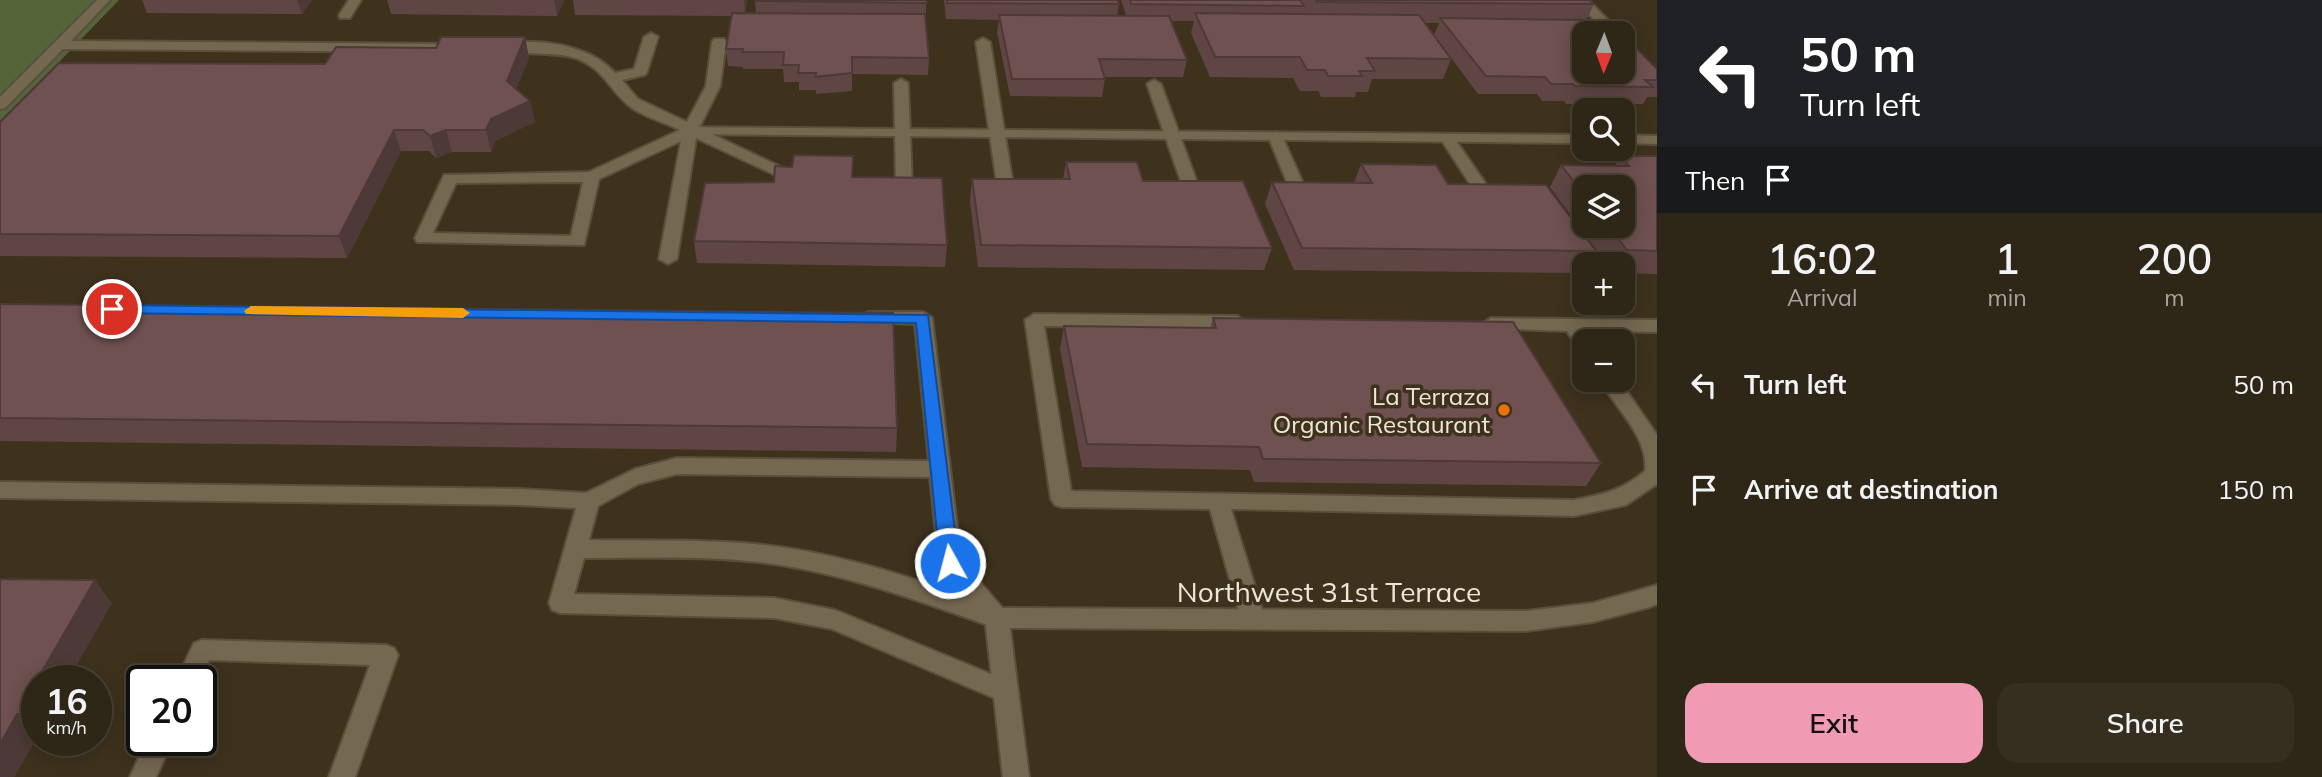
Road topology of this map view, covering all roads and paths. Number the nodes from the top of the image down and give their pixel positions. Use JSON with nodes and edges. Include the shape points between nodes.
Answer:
{"nodes":[{"id":1,"x":104,"y":0,"type":"edge"},
{"id":2,"x":355,"y":0,"type":"edge"},
{"id":3,"x":1581,"y":0,"type":"edge"},
{"id":4,"x":345,"y":15,"type":"dead end"},
{"id":5,"x":1603,"y":21,"type":"edge"},
{"id":6,"x":651,"y":37,"type":"dead end"},
{"id":7,"x":719,"y":42,"type":"dead end"},
{"id":8,"x":983,"y":42,"type":"dead end"},
{"id":9,"x":60,"y":45,"type":"junction"},
{"id":10,"x":612,"y":78,"type":"junction"},
{"id":11,"x":901,"y":83,"type":"edge"},
{"id":12,"x":1154,"y":84,"type":"edge"},
{"id":13,"x":0,"y":105,"type":"edge"},
{"id":14,"x":690,"y":131,"type":"junction"},
{"id":15,"x":902,"y":133,"type":"junction"},
{"id":16,"x":996,"y":134,"type":"junction"},
{"id":17,"x":1171,"y":136,"type":"junction"},
{"id":18,"x":1275,"y":136,"type":"junction"},
{"id":19,"x":1447,"y":138,"type":"junction"},
{"id":20,"x":1572,"y":139,"type":"edge"},
{"id":21,"x":1635,"y":139,"type":"edge"},
{"id":22,"x":1657,"y":140,"type":"edge"},
{"id":23,"x":778,"y":171,"type":"edge"},
{"id":24,"x":592,"y":177,"type":"junction"},
{"id":25,"x":904,"y":185,"type":"edge"},
{"id":26,"x":1006,"y":191,"type":"edge"},
{"id":27,"x":1299,"y":192,"type":"edge"},
{"id":28,"x":1484,"y":193,"type":"edge"},
{"id":29,"x":1194,"y":196,"type":"edge"},
{"id":30,"x":668,"y":259,"type":"dead end"},
{"id":31,"x":853,"y":317,"type":"edge"},
{"id":32,"x":1255,"y":322,"type":"edge"},
{"id":33,"x":1475,"y":324,"type":"edge"},
{"id":34,"x":1572,"y":325,"type":"junction"},
{"id":35,"x":1657,"y":326,"type":"edge"},
{"id":36,"x":1575,"y":329,"type":"edge"},
{"id":37,"x":1617,"y":392,"type":"edge"},
{"id":38,"x":938,"y":469,"type":"junction"},
{"id":39,"x":0,"y":490,"type":"edge"},
{"id":40,"x":589,"y":501,"type":"junction"},
{"id":41,"x":1218,"y":501,"type":"junction"},
{"id":42,"x":577,"y":549,"type":"junction"},
{"id":43,"x":1657,"y":594,"type":"edge"},
{"id":44,"x":997,"y":618,"type":"junction"},
{"id":45,"x":1253,"y":619,"type":"junction"},
{"id":46,"x":195,"y":665,"type":"edge"},
{"id":47,"x":1006,"y":692,"type":"junction"},
{"id":48,"x":153,"y":756,"type":"edge"},
{"id":49,"x":143,"y":777,"type":"edge"},
{"id":50,"x":342,"y":777,"type":"edge"},
{"id":51,"x":1016,"y":777,"type":"edge"}],
"edges":[{"from":1,"to":9,"type":"street"},
{"from":2,"to":4,"type":"street"},
{"from":3,"to":5,"type":"street"},
{"from":6,"to":10,"type":"street","via":[[640,72]]},
{"from":7,"to":14,"type":"street","via":[[713,86]]},
{"from":8,"to":16,"type":"street"},
{"from":9,"to":10,"type":"street","via":[[548,48],[600,64]]},
{"from":9,"to":13,"type":"street"},
{"from":10,"to":14,"type":"street","via":[[633,103]]},
{"from":11,"to":15,"type":"street"},
{"from":12,"to":17,"type":"street"},
{"from":14,"to":15,"type":"street"},
{"from":14,"to":23,"type":"street"},
{"from":14,"to":24,"type":"street"},
{"from":14,"to":30,"type":"lane"},
{"from":15,"to":16,"type":"street"},
{"from":15,"to":25,"type":"street"},
{"from":16,"to":17,"type":"street"},
{"from":16,"to":26,"type":"street"},
{"from":17,"to":18,"type":"street"},
{"from":17,"to":29,"type":"street"},
{"from":18,"to":19,"type":"street"},
{"from":18,"to":27,"type":"street"},
{"from":19,"to":20,"type":"street"},
{"from":19,"to":28,"type":"street"},
{"from":21,"to":22,"type":"street"},
{"from":24,"to":24,"type":"street","via":[[450,178],[423,238],[578,241]]},
{"from":31,"to":38,"type":"street","via":[[923,318]]},
{"from":32,"to":41,"type":"street","via":[[1034,320],[1062,499]]},
{"from":33,"to":34,"type":"street"},
{"from":34,"to":35,"type":"street"},
{"from":34,"to":36,"type":"street"},
{"from":37,"to":41,"type":"street","via":[[1657,457],[1655,474],[1635,493],[1606,503],[1574,508]]},
{"from":38,"to":40,"type":"street","via":[[677,466],[627,479]]},
{"from":38,"to":44,"type":"street","via":[[950,563]]},
{"from":39,"to":40,"type":"street"},
{"from":40,"to":42,"type":"street"},
{"from":41,"to":45,"type":"street"},
{"from":42,"to":44,"type":"street","via":[[718,550],[780,556],[900,582]]},
{"from":42,"to":47,"type":"street","via":[[560,603],[774,608],[812,614]]},
{"from":43,"to":45,"type":"street","name":"Northwest 31st Terrace","via":[[1560,619]]},
{"from":44,"to":45,"type":"street","name":"Northwest 31st Terrace"},
{"from":44,"to":47,"type":"street"},
{"from":46,"to":50,"type":"street","via":[[202,650],[386,655]]},
{"from":47,"to":51,"type":"street"},
{"from":48,"to":49,"type":"street"}]}
